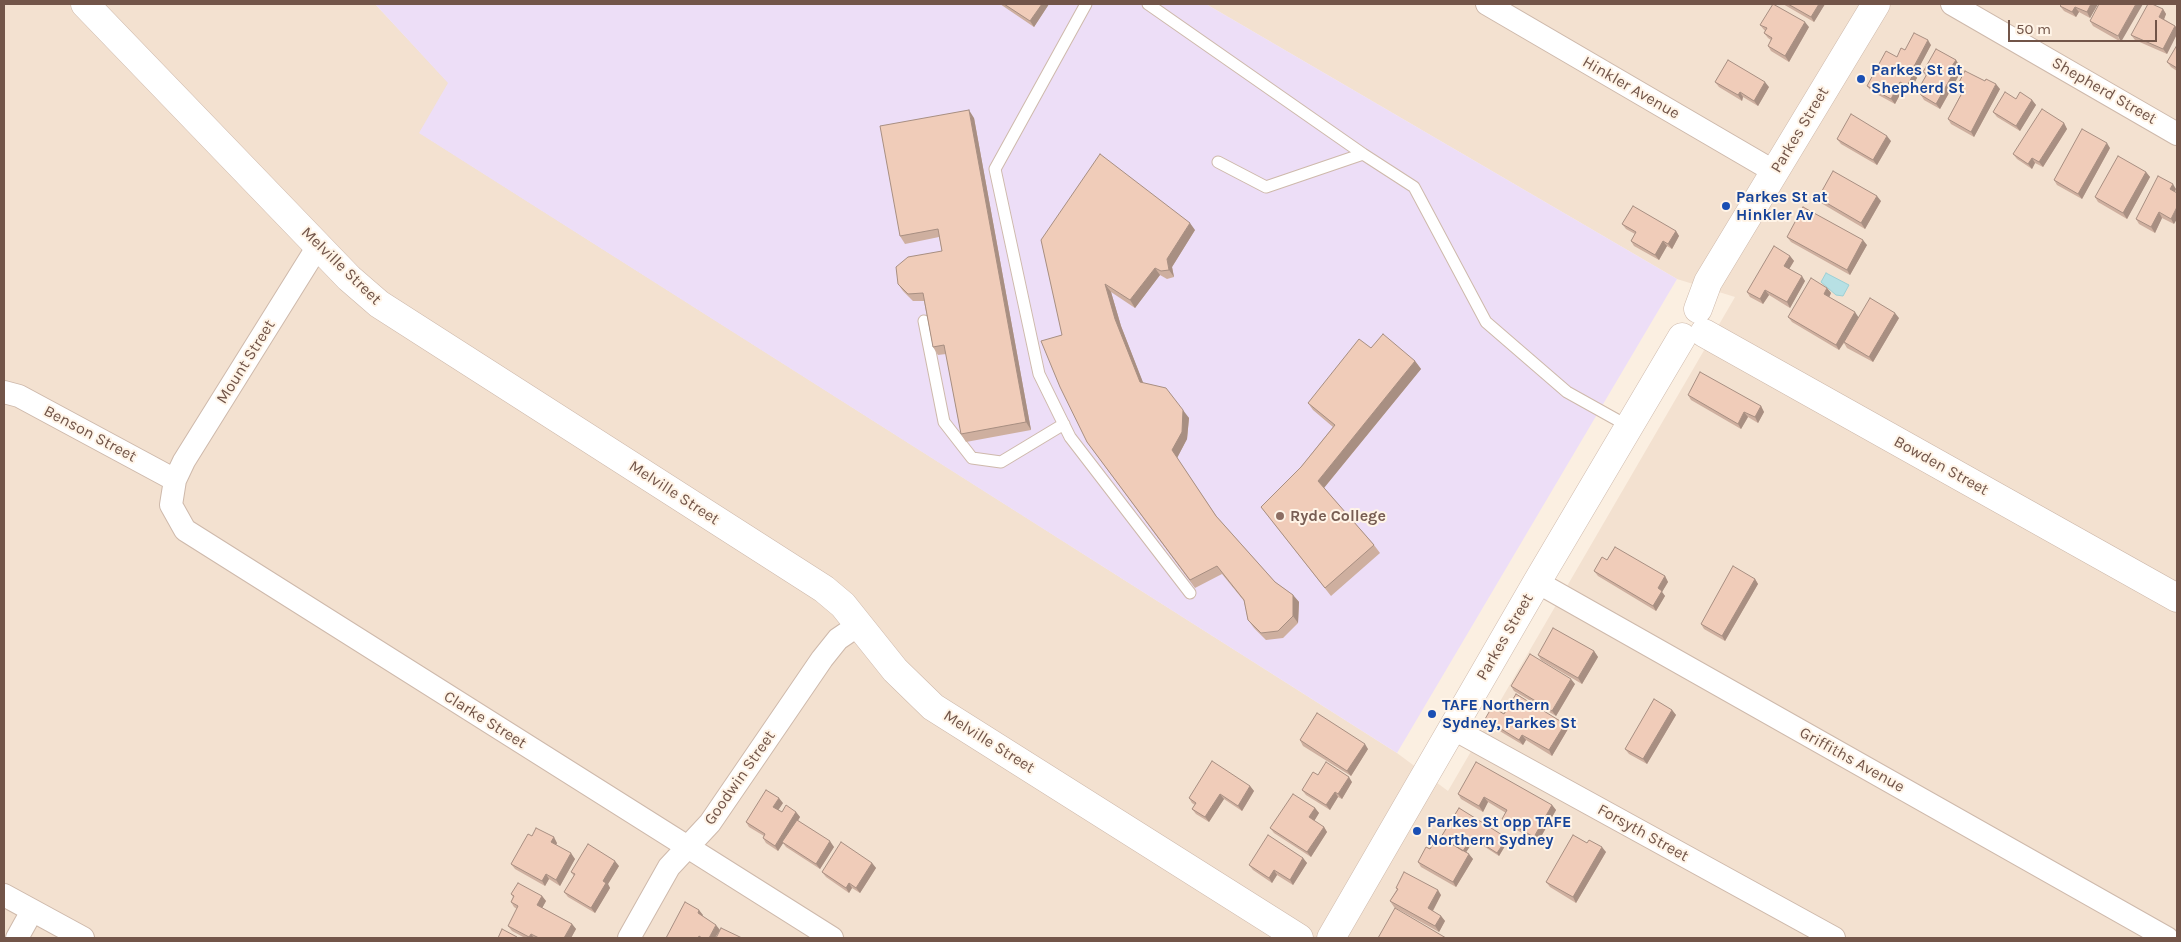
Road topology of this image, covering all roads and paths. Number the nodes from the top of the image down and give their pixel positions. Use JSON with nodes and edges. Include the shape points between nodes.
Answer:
{"nodes":[{"id":1,"x":85,"y":4,"type":"edge"},
{"id":2,"x":1086,"y":4,"type":"edge"},
{"id":3,"x":1148,"y":4,"type":"edge"},
{"id":4,"x":1486,"y":4,"type":"edge"},
{"id":5,"x":1876,"y":4,"type":"edge"},
{"id":6,"x":1952,"y":4,"type":"edge"},
{"id":7,"x":2177,"y":134,"type":"edge"},
{"id":8,"x":1362,"y":154,"type":"junction"},
{"id":9,"x":1218,"y":162,"type":"dead end"},
{"id":10,"x":1775,"y":172,"type":"junction"},
{"id":11,"x":318,"y":246,"type":"junction"},
{"id":12,"x":924,"y":321,"type":"edge"},
{"id":13,"x":1695,"y":326,"type":"junction"},
{"id":14,"x":4,"y":392,"type":"edge"},
{"id":15,"x":1064,"y":424,"type":"junction"},
{"id":16,"x":1628,"y":426,"type":"junction"},
{"id":17,"x":175,"y":480,"type":"junction"},
{"id":18,"x":1537,"y":582,"type":"junction"},
{"id":19,"x":1190,"y":593,"type":"edge"},
{"id":20,"x":2177,"y":598,"type":"edge"},
{"id":21,"x":860,"y":624,"type":"junction"},
{"id":22,"x":1452,"y":728,"type":"junction"},
{"id":23,"x":688,"y":847,"type":"junction"},
{"id":24,"x":4,"y":895,"type":"edge"},
{"id":25,"x":32,"y":911,"type":"junction"},
{"id":26,"x":17,"y":938,"type":"edge"},
{"id":27,"x":82,"y":938,"type":"edge"},
{"id":28,"x":629,"y":938,"type":"edge"},
{"id":29,"x":832,"y":938,"type":"edge"},
{"id":30,"x":1299,"y":938,"type":"edge"},
{"id":31,"x":1331,"y":938,"type":"edge"},
{"id":32,"x":1834,"y":938,"type":"edge"},
{"id":33,"x":2167,"y":938,"type":"edge"}],
"edges":[{"from":1,"to":11,"type":"street","name":"Melville Street"},
{"from":2,"to":15,"type":"lane","via":[[994,169],[1039,374]]},
{"from":3,"to":8,"type":"lane"},
{"from":4,"to":10,"type":"street","name":"Hinkler Avenue"},
{"from":5,"to":10,"type":"street","name":"Parkes Street"},
{"from":6,"to":7,"type":"street","name":"Shepherd Street"},
{"from":8,"to":9,"type":"lane","via":[[1266,187]]},
{"from":8,"to":16,"type":"lane","via":[[1414,187],[1486,322],[1567,392]]},
{"from":10,"to":13,"type":"street","name":"Parkes Street","via":[[1708,282]]},
{"from":11,"to":17,"type":"street","name":"Mount Street"},
{"from":11,"to":21,"type":"street","name":"Melville Street","via":[[378,304],[824,589]]},
{"from":12,"to":15,"type":"lane","via":[[944,422],[972,458],[1001,462]]},
{"from":13,"to":16,"type":"street","name":"Parkes Street"},
{"from":13,"to":20,"type":"street","name":"Bowden Street"},
{"from":14,"to":17,"type":"street","name":"Benson Street","via":[[19,396]]},
{"from":15,"to":19,"type":"lane","via":[[1070,437]]},
{"from":16,"to":18,"type":"street","name":"Parkes Street"},
{"from":17,"to":23,"type":"street","name":"Clarke Street","via":[[171,505],[185,530]]},
{"from":18,"to":22,"type":"street","name":"Parkes Street"},
{"from":18,"to":33,"type":"street","name":"Griffiths Avenue"},
{"from":21,"to":23,"type":"street","name":"Goodwin Street","via":[[838,640],[822,659],[710,823]]},
{"from":21,"to":30,"type":"street","name":"Melville Street","via":[[895,670],[933,706]]},
{"from":22,"to":31,"type":"street","name":"Parkes Street"},
{"from":22,"to":32,"type":"street","name":"Forsyth Street"},
{"from":23,"to":28,"type":"street","name":"Goodwin Street","via":[[669,867]]},
{"from":23,"to":29,"type":"street","name":"Clarke Street"},
{"from":24,"to":25,"type":"street"},
{"from":25,"to":26,"type":"street"},
{"from":25,"to":27,"type":"street"}]}
